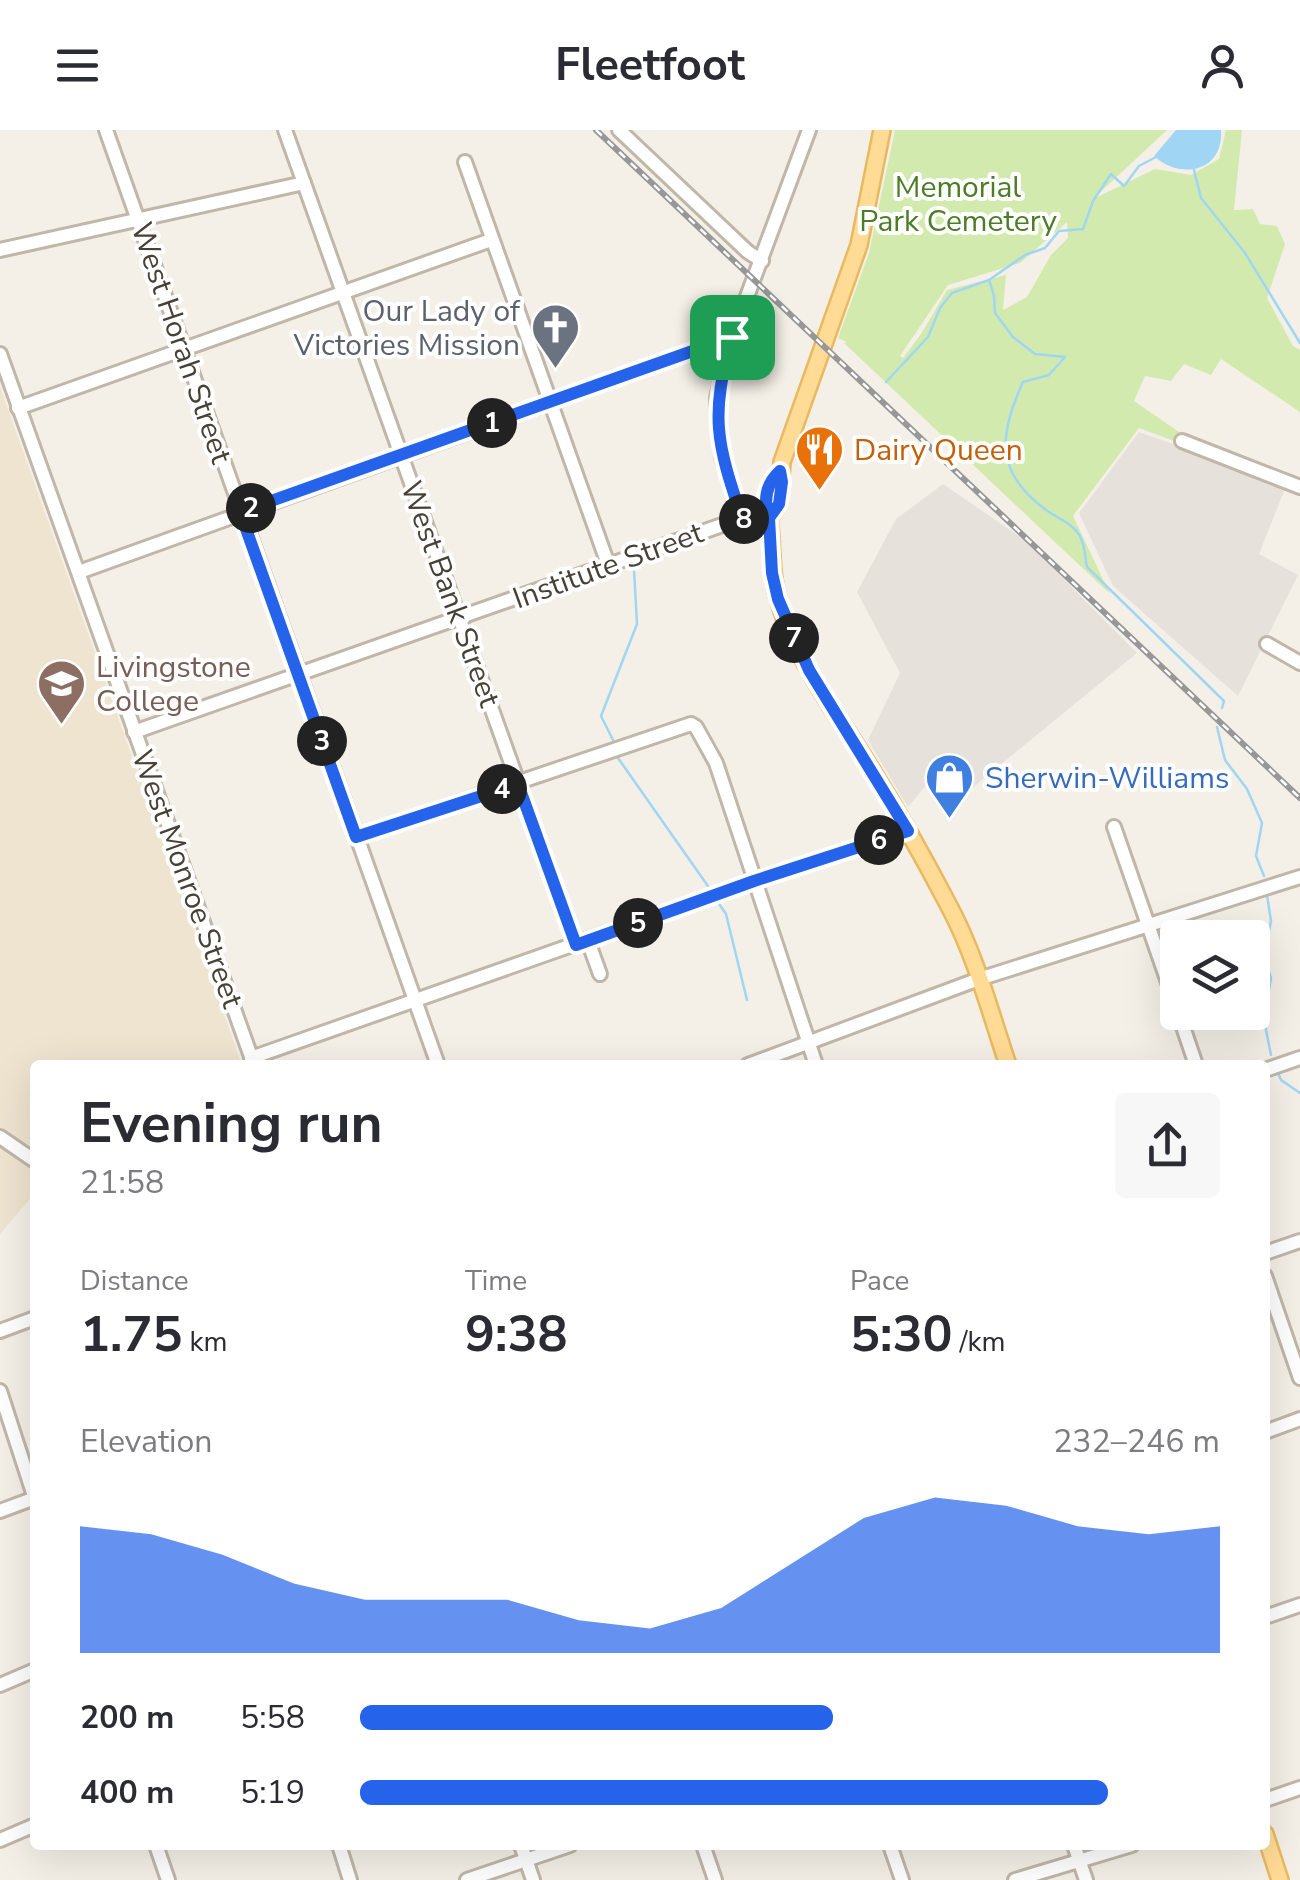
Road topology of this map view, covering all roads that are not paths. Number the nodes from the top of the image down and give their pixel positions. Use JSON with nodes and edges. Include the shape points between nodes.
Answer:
{"nodes":[{"id":1,"x":106,"y":130,"type":"edge"},
{"id":2,"x":285,"y":130,"type":"edge"},
{"id":3,"x":619,"y":130,"type":"edge"},
{"id":4,"x":810,"y":130,"type":"edge"},
{"id":5,"x":882,"y":130,"type":"edge"},
{"id":6,"x":465,"y":162,"type":"dead end"},
{"id":7,"x":304,"y":183,"type":"junction"},
{"id":8,"x":138,"y":221,"type":"junction"},
{"id":9,"x":490,"y":240,"type":"junction"},
{"id":10,"x":0,"y":250,"type":"edge"},
{"id":11,"x":762,"y":261,"type":"junction"},
{"id":12,"x":343,"y":294,"type":"junction"},
{"id":13,"x":732,"y":337,"type":"junction"},
{"id":14,"x":183,"y":349,"type":"junction"},
{"id":15,"x":0,"y":354,"type":"edge"},
{"id":16,"x":549,"y":402,"type":"junction"},
{"id":17,"x":18,"y":408,"type":"junction"},
{"id":18,"x":1182,"y":440,"type":"dead end"},
{"id":19,"x":400,"y":457,"type":"junction"},
{"id":20,"x":1300,"y":487,"type":"edge"},
{"id":21,"x":240,"y":512,"type":"junction"},
{"id":22,"x":742,"y":518,"type":"junction"},
{"id":23,"x":769,"y":518,"type":"junction"},
{"id":24,"x":610,"y":566,"type":"junction"},
{"id":25,"x":79,"y":572,"type":"junction"},
{"id":26,"x":458,"y":619,"type":"junction"},
{"id":27,"x":1267,"y":644,"type":"dead end"},
{"id":28,"x":1300,"y":663,"type":"edge"},
{"id":29,"x":298,"y":674,"type":"junction"},
{"id":30,"x":134,"y":732,"type":"junction"},
{"id":31,"x":518,"y":784,"type":"junction"},
{"id":32,"x":1114,"y":827,"type":"dead end"},
{"id":33,"x":908,"y":831,"type":"junction"},
{"id":34,"x":356,"y":837,"type":"junction"},
{"id":35,"x":1300,"y":877,"type":"edge"},
{"id":36,"x":754,"y":881,"type":"junction"},
{"id":37,"x":1149,"y":927,"type":"junction"},
{"id":38,"x":582,"y":943,"type":"junction"},
{"id":39,"x":1160,"y":959,"type":"edge"},
{"id":40,"x":600,"y":974,"type":"dead end"},
{"id":41,"x":980,"y":980,"type":"junction"},
{"id":42,"x":414,"y":1000,"type":"junction"},
{"id":43,"x":1184,"y":1030,"type":"edge"},
{"id":44,"x":808,"y":1042,"type":"junction"},
{"id":45,"x":1300,"y":1058,"type":"edge"},
{"id":46,"x":251,"y":1060,"type":"edge"},
{"id":47,"x":257,"y":1060,"type":"edge"},
{"id":48,"x":436,"y":1060,"type":"edge"},
{"id":49,"x":761,"y":1060,"type":"edge"},
{"id":50,"x":814,"y":1060,"type":"edge"},
{"id":51,"x":1006,"y":1060,"type":"edge"},
{"id":52,"x":1194,"y":1060,"type":"edge"},
{"id":53,"x":1270,"y":1068,"type":"edge"},
{"id":54,"x":0,"y":1137,"type":"edge"},
{"id":55,"x":30,"y":1158,"type":"edge"},
{"id":56,"x":1300,"y":1241,"type":"edge"},
{"id":57,"x":1270,"y":1251,"type":"edge"},
{"id":58,"x":1270,"y":1291,"type":"edge"},
{"id":59,"x":30,"y":1320,"type":"edge"},
{"id":60,"x":0,"y":1331,"type":"edge"},
{"id":61,"x":1300,"y":1378,"type":"edge"},
{"id":62,"x":0,"y":1391,"type":"edge"},
{"id":63,"x":1300,"y":1419,"type":"edge"},
{"id":64,"x":1270,"y":1430,"type":"edge"},
{"id":65,"x":30,"y":1483,"type":"edge"},
{"id":66,"x":30,"y":1500,"type":"edge"},
{"id":67,"x":0,"y":1511,"type":"edge"},
{"id":68,"x":1300,"y":1606,"type":"edge"},
{"id":69,"x":1270,"y":1615,"type":"edge"},
{"id":70,"x":30,"y":1672,"type":"edge"},
{"id":71,"x":0,"y":1685,"type":"edge"},
{"id":72,"x":1300,"y":1788,"type":"edge"},
{"id":73,"x":1270,"y":1798,"type":"edge"},
{"id":74,"x":30,"y":1827,"type":"edge"},
{"id":75,"x":0,"y":1840,"type":"edge"},
{"id":76,"x":1270,"y":1849,"type":"edge"},
{"id":77,"x":158,"y":1850,"type":"edge"},
{"id":78,"x":341,"y":1850,"type":"edge"},
{"id":79,"x":522,"y":1850,"type":"edge"},
{"id":80,"x":555,"y":1850,"type":"edge"},
{"id":81,"x":705,"y":1850,"type":"edge"},
{"id":82,"x":892,"y":1850,"type":"edge"},
{"id":83,"x":1076,"y":1850,"type":"edge"},
{"id":84,"x":1115,"y":1850,"type":"edge"},
{"id":85,"x":526,"y":1860,"type":"junction"},
{"id":86,"x":1080,"y":1860,"type":"junction"},
{"id":87,"x":168,"y":1880,"type":"edge"},
{"id":88,"x":350,"y":1880,"type":"edge"},
{"id":89,"x":466,"y":1880,"type":"edge"},
{"id":90,"x":533,"y":1880,"type":"edge"},
{"id":91,"x":715,"y":1880,"type":"edge"},
{"id":92,"x":902,"y":1880,"type":"edge"},
{"id":93,"x":1015,"y":1880,"type":"edge"},
{"id":94,"x":1086,"y":1880,"type":"edge"},
{"id":95,"x":1280,"y":1880,"type":"edge"}],
"edges":[{"from":1,"to":8,"type":"street","name":"West Horah Street"},
{"from":2,"to":7,"type":"street","name":"West Bank Street"},
{"from":3,"to":11,"type":"street"},
{"from":4,"to":11,"type":"street"},
{"from":5,"to":23,"type":"main road","via":[[859,245],[780,471],[779,504]]},
{"from":6,"to":9,"type":"street"},
{"from":7,"to":8,"type":"street"},
{"from":7,"to":12,"type":"street","name":"West Bank Street"},
{"from":8,"to":10,"type":"street"},
{"from":8,"to":14,"type":"street","name":"West Horah Street"},
{"from":9,"to":12,"type":"street"},
{"from":9,"to":16,"type":"street"},
{"from":11,"to":13,"type":"street"},
{"from":12,"to":14,"type":"street"},
{"from":12,"to":19,"type":"street","name":"West Bank Street"},
{"from":13,"to":16,"type":"street"},
{"from":13,"to":22,"type":"street","via":[[717,398],[717,430]]},
{"from":14,"to":17,"type":"street"},
{"from":14,"to":21,"type":"street","name":"West Horah Street"},
{"from":15,"to":17,"type":"street","name":"West Monroe Street"},
{"from":16,"to":19,"type":"street"},
{"from":16,"to":24,"type":"street"},
{"from":17,"to":25,"type":"street","name":"West Monroe Street"},
{"from":18,"to":20,"type":"street"},
{"from":19,"to":21,"type":"street"},
{"from":19,"to":26,"type":"street","name":"West Bank Street"},
{"from":21,"to":25,"type":"street"},
{"from":21,"to":29,"type":"street","name":"West Horah Street"},
{"from":22,"to":23,"type":"street","name":"Institute Street","via":[[757,511]]},
{"from":22,"to":24,"type":"street","name":"Institute Street"},
{"from":23,"to":33,"type":"main road","via":[[772,573],[788,626]]},
{"from":24,"to":26,"type":"street","name":"Institute Street"},
{"from":25,"to":30,"type":"street","name":"West Monroe Street"},
{"from":26,"to":29,"type":"street","name":"Institute Street"},
{"from":26,"to":31,"type":"street","name":"West Bank Street"},
{"from":27,"to":28,"type":"street"},
{"from":29,"to":30,"type":"street","name":"Institute Street"},
{"from":29,"to":34,"type":"street","name":"West Horah Street"},
{"from":30,"to":46,"type":"street","name":"West Monroe Street"},
{"from":31,"to":34,"type":"street"},
{"from":31,"to":36,"type":"street","via":[[691,724],[716,763]]},
{"from":31,"to":38,"type":"street","name":"West Bank Street"},
{"from":32,"to":37,"type":"street"},
{"from":33,"to":36,"type":"street"},
{"from":33,"to":41,"type":"main road"},
{"from":34,"to":42,"type":"street","name":"West Horah Street"},
{"from":35,"to":37,"type":"street"},
{"from":36,"to":38,"type":"street"},
{"from":36,"to":44,"type":"street"},
{"from":37,"to":39,"type":"street"},
{"from":37,"to":41,"type":"street"},
{"from":38,"to":40,"type":"street","name":"West Bank Street"},
{"from":38,"to":42,"type":"street"},
{"from":41,"to":44,"type":"street"},
{"from":41,"to":51,"type":"main road"},
{"from":42,"to":47,"type":"street"},
{"from":42,"to":48,"type":"street","name":"West Horah Street"},
{"from":43,"to":52,"type":"street"},
{"from":44,"to":49,"type":"street"},
{"from":44,"to":50,"type":"street"},
{"from":45,"to":53,"type":"street"},
{"from":54,"to":55,"type":"street"},
{"from":56,"to":57,"type":"street"},
{"from":58,"to":61,"type":"street"},
{"from":59,"to":60,"type":"street"},
{"from":62,"to":65,"type":"street"},
{"from":63,"to":64,"type":"street"},
{"from":66,"to":67,"type":"street"},
{"from":68,"to":69,"type":"street"},
{"from":70,"to":71,"type":"street"},
{"from":72,"to":73,"type":"street"},
{"from":74,"to":75,"type":"street"},
{"from":76,"to":95,"type":"main road"},
{"from":77,"to":87,"type":"street"},
{"from":78,"to":88,"type":"street"},
{"from":79,"to":85,"type":"street"},
{"from":80,"to":85,"type":"street"},
{"from":81,"to":91,"type":"street"},
{"from":82,"to":92,"type":"street"},
{"from":83,"to":86,"type":"street"},
{"from":84,"to":86,"type":"street"},
{"from":85,"to":89,"type":"street"},
{"from":85,"to":90,"type":"street"},
{"from":86,"to":93,"type":"street"},
{"from":86,"to":94,"type":"street"}]}
